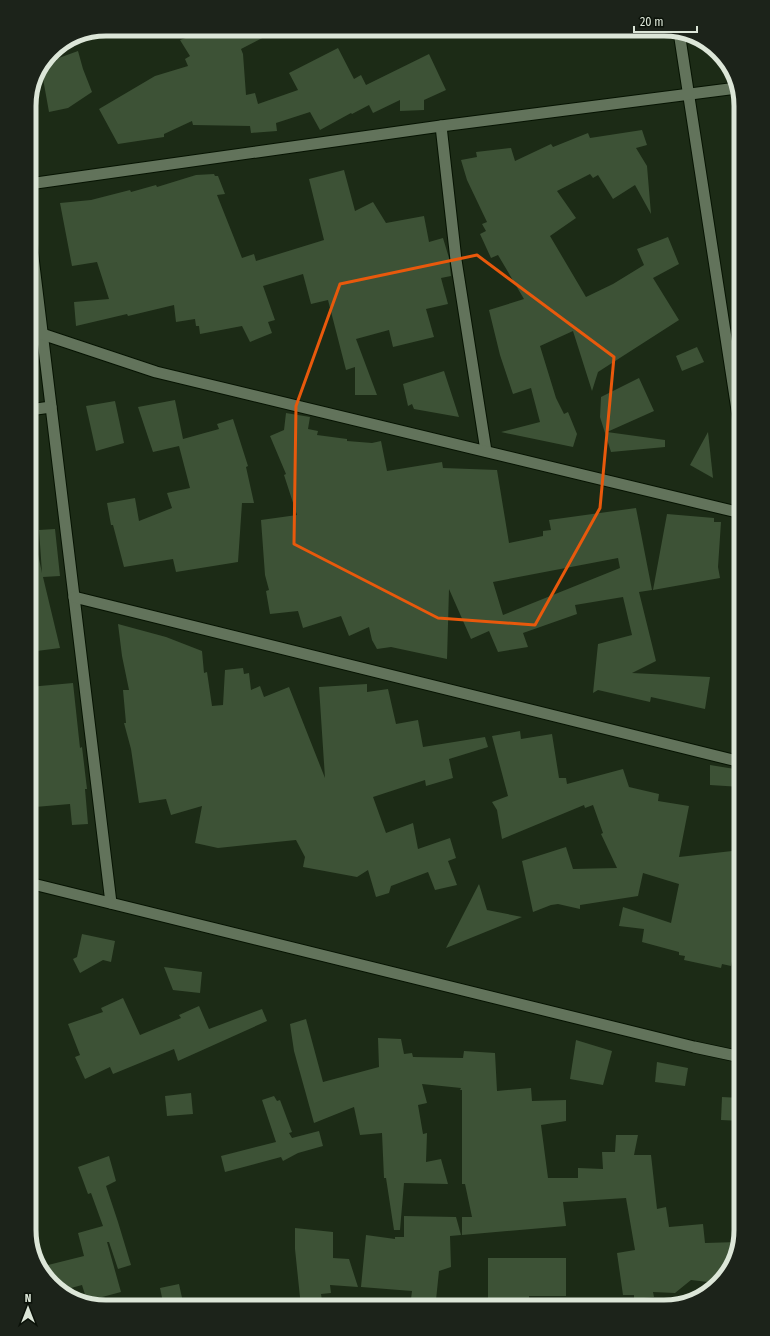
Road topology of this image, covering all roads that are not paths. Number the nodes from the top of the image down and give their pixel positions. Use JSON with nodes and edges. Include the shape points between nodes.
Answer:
{"nodes":[{"id":1,"x":680,"y":38,"type":"edge"},
{"id":2,"x":732,"y":89,"type":"edge"},
{"id":3,"x":688,"y":95,"type":"junction"},
{"id":4,"x":441,"y":126,"type":"junction"},
{"id":5,"x":36,"y":183,"type":"edge"},
{"id":6,"x":36,"y":283,"type":"edge"},
{"id":7,"x":42,"y":334,"type":"junction"},
{"id":8,"x":734,"y":389,"type":"edge"},
{"id":9,"x":51,"y":406,"type":"junction"},
{"id":10,"x":36,"y":409,"type":"edge"},
{"id":11,"x":486,"y":452,"type":"junction"},
{"id":12,"x":734,"y":511,"type":"edge"},
{"id":13,"x":74,"y":597,"type":"junction"},
{"id":14,"x":734,"y":760,"type":"edge"},
{"id":15,"x":36,"y":885,"type":"edge"},
{"id":16,"x":111,"y":903,"type":"junction"},
{"id":17,"x":734,"y":1056,"type":"edge"}],
"edges":[{"from":1,"to":3,"type":"street"},
{"from":2,"to":3,"type":"street"},
{"from":3,"to":4,"type":"street"},
{"from":3,"to":8,"type":"street"},
{"from":4,"to":5,"type":"street"},
{"from":4,"to":11,"type":"street","via":[[456,260]]},
{"from":6,"to":7,"type":"street"},
{"from":7,"to":9,"type":"street"},
{"from":7,"to":11,"type":"street","via":[[156,372]]},
{"from":9,"to":10,"type":"street"},
{"from":9,"to":13,"type":"street"},
{"from":11,"to":12,"type":"street"},
{"from":13,"to":14,"type":"street"},
{"from":13,"to":16,"type":"street"},
{"from":15,"to":16,"type":"street"},
{"from":16,"to":17,"type":"street"}]}
